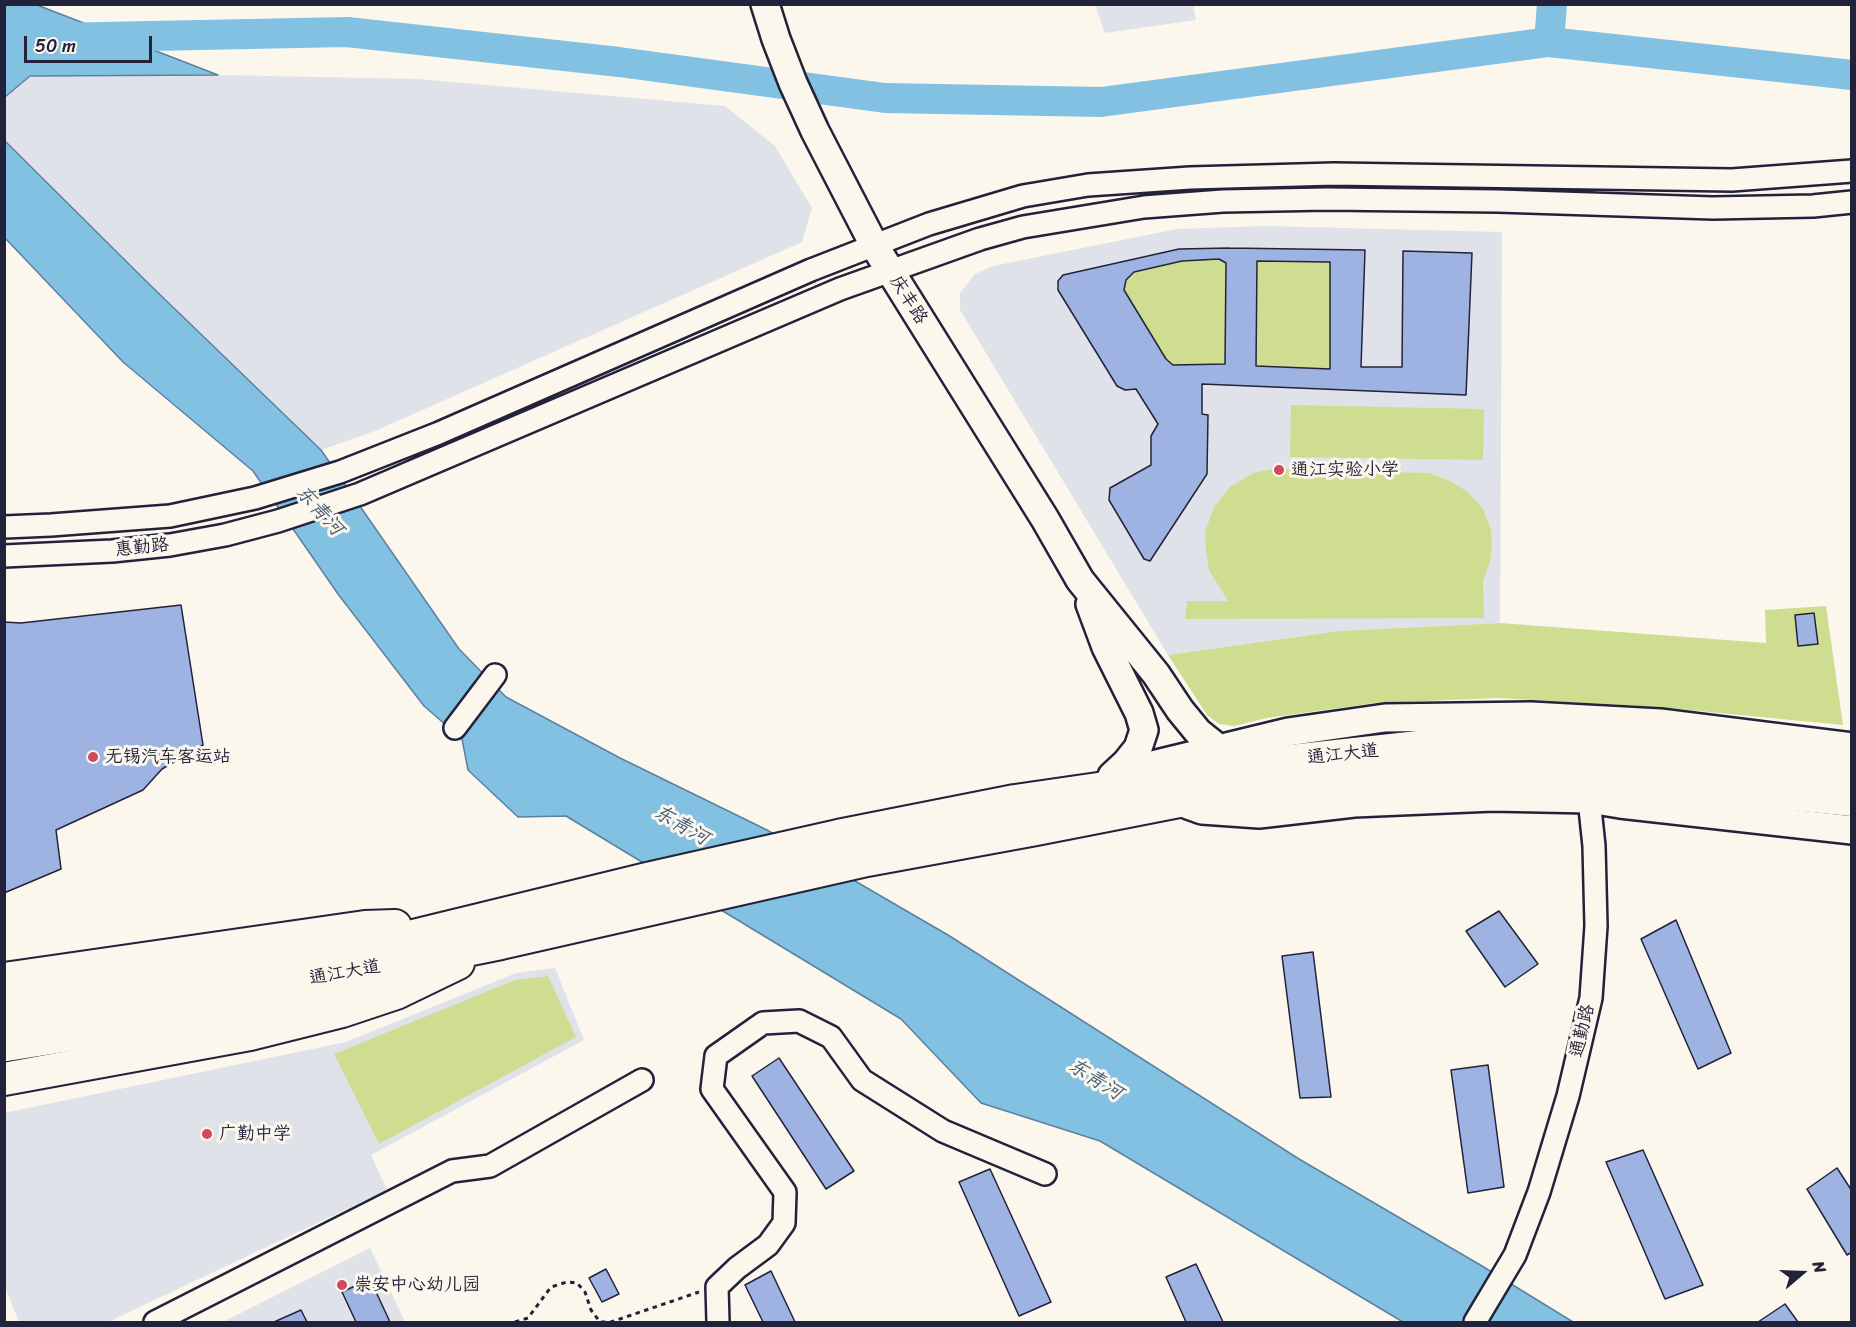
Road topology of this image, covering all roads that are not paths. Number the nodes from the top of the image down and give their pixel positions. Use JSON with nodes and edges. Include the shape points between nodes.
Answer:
{"nodes":[{"id":1,"x":765,"y":4,"type":"edge"},
{"id":2,"x":1851,"y":171,"type":"edge"},
{"id":3,"x":1851,"y":202,"type":"edge"},
{"id":4,"x":874,"y":245,"type":"junction"},
{"id":5,"x":889,"y":271,"type":"junction"},
{"id":6,"x":4,"y":527,"type":"edge"},
{"id":7,"x":4,"y":556,"type":"edge"},
{"id":8,"x":1080,"y":580,"type":"junction"},
{"id":9,"x":495,"y":675,"type":"dead end"},
{"id":10,"x":455,"y":728,"type":"dead end"},
{"id":11,"x":1851,"y":747,"type":"edge"},
{"id":12,"x":1218,"y":748,"type":"junction"},
{"id":13,"x":1273,"y":763,"type":"junction"},
{"id":14,"x":1851,"y":773,"type":"edge"},
{"id":15,"x":1103,"y":782,"type":"junction"},
{"id":16,"x":1589,"y":798,"type":"junction"},
{"id":17,"x":1851,"y":800,"type":"edge"},
{"id":18,"x":1179,"y":801,"type":"junction"},
{"id":19,"x":1851,"y":830,"type":"edge"},
{"id":20,"x":459,"y":925,"type":"junction"},
{"id":21,"x":501,"y":943,"type":"junction"},
{"id":22,"x":4,"y":979,"type":"edge"},
{"id":23,"x":419,"y":982,"type":"junction"},
{"id":24,"x":4,"y":1004,"type":"edge"},
{"id":25,"x":4,"y":1028,"type":"edge"},
{"id":26,"x":4,"y":1052,"type":"edge"},
{"id":27,"x":4,"y":1079,"type":"edge"},
{"id":28,"x":642,"y":1080,"type":"dead end"},
{"id":29,"x":1045,"y":1174,"type":"dead end"},
{"id":30,"x":154,"y":1323,"type":"edge"},
{"id":31,"x":718,"y":1323,"type":"edge"},
{"id":32,"x":1475,"y":1323,"type":"edge"}],
"edges":[{"from":1,"to":4,"type":"main road","name":"庆丰路","via":[[815,131]]},
{"from":2,"to":4,"type":"street","name":"惠勤路","via":[[1732,180],[1334,174],[1099,184],[1023,196]]},
{"from":3,"to":5,"type":"street","name":"惠勤路","via":[[1713,208],[1498,201],[1223,201],[1144,207],[1023,227]]},
{"from":4,"to":5,"type":"main road","name":"庆丰路"},
{"from":4,"to":6,"type":"street","name":"惠勤路","via":[[340,472],[255,498],[170,516]]},
{"from":5,"to":7,"type":"street","name":"惠勤路","via":[[360,494],[278,521],[170,545],[112,552]]},
{"from":5,"to":8,"type":"main road","name":"庆丰路"},
{"from":8,"to":12,"type":"main road","via":[[1198,732]]},
{"from":8,"to":15,"type":"main road","via":[[1144,730],[1138,748]]},
{"from":9,"to":10,"type":"street"},
{"from":11,"to":12,"type":"main road","via":[[1660,723],[1531,716],[1385,718],[1288,732]]},
{"from":12,"to":13,"type":"main road","via":[[1243,758]]},
{"from":12,"to":15,"type":"main road"},
{"from":13,"to":14,"type":"highway","name":"通江大道","via":[[1475,743],[1570,744],[1681,751]]},
{"from":13,"to":15,"type":"highway","name":"通江大道"},
{"from":15,"to":20,"type":"highway","name":"通江大道","via":[[838,836]]},
{"from":16,"to":18,"type":"main road","via":[[1493,797],[1354,803],[1259,814],[1202,810]]},
{"from":16,"to":19,"type":"main road"},
{"from":16,"to":32,"type":"street","name":"通勤路","via":[[1596,926],[1591,998],[1568,1096],[1539,1192],[1515,1255]]},
{"from":17,"to":18,"type":"highway","name":"通江大道","via":[[1654,780],[1495,771]]},
{"from":18,"to":21,"type":"highway","name":"通江大道","via":[[867,860]]},
{"from":20,"to":22,"type":"highway","via":[[365,927]]},
{"from":20,"to":24,"type":"highway","name":"通江大道","via":[[352,951]]},
{"from":21,"to":23,"type":"highway"},
{"from":21,"to":25,"type":"highway","name":"通江大道","via":[[362,971]]},
{"from":23,"to":26,"type":"street"},
{"from":23,"to":27,"type":"highway","via":[[342,1011],[250,1034]]},
{"from":28,"to":30,"type":"street","via":[[490,1166],[452,1171]]},
{"from":29,"to":31,"type":"street","via":[[943,1131],[862,1080],[831,1037],[799,1021],[763,1023],[716,1056],[712,1089],[785,1192],[784,1223],[768,1245],[717,1287]]}]}
